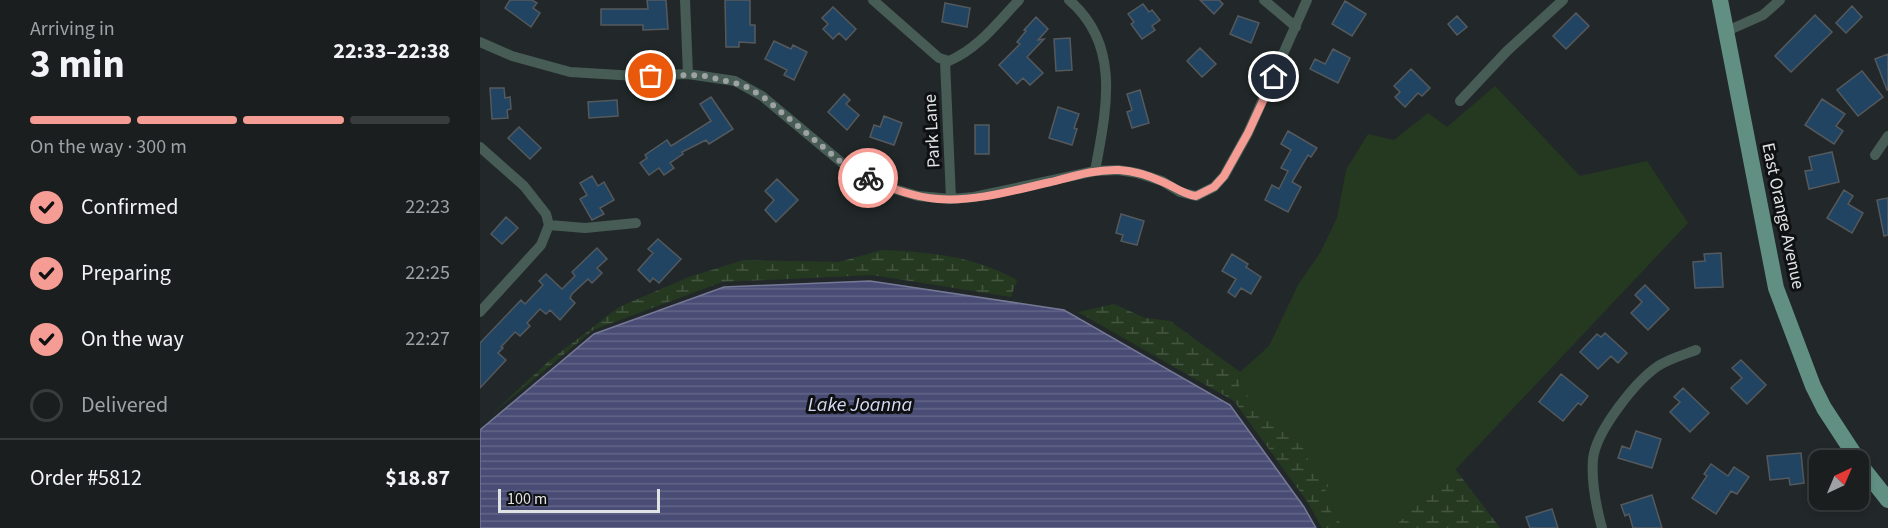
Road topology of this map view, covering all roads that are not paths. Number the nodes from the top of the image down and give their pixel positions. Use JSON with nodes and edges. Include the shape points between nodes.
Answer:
{"nodes":[{"id":1,"x":685,"y":0,"type":"edge"},
{"id":2,"x":873,"y":0,"type":"edge"},
{"id":3,"x":1019,"y":0,"type":"edge"},
{"id":4,"x":1069,"y":0,"type":"edge"},
{"id":5,"x":1263,"y":0,"type":"edge"},
{"id":6,"x":1307,"y":0,"type":"edge"},
{"id":7,"x":1563,"y":0,"type":"edge"},
{"id":8,"x":1720,"y":0,"type":"edge"},
{"id":9,"x":1780,"y":0,"type":"edge"},
{"id":10,"x":1296,"y":27,"type":"junction"},
{"id":11,"x":1727,"y":32,"type":"junction"},
{"id":12,"x":480,"y":42,"type":"edge"},
{"id":13,"x":945,"y":61,"type":"junction"},
{"id":14,"x":688,"y":74,"type":"junction"},
{"id":15,"x":1460,"y":102,"type":"dead end"},
{"id":16,"x":1888,"y":136,"type":"edge"},
{"id":17,"x":480,"y":147,"type":"edge"},
{"id":18,"x":1875,"y":155,"type":"dead end"},
{"id":19,"x":1095,"y":171,"type":"junction"},
{"id":20,"x":951,"y":199,"type":"junction"},
{"id":21,"x":636,"y":223,"type":"dead end"},
{"id":22,"x":549,"y":225,"type":"junction"},
{"id":23,"x":480,"y":312,"type":"edge"},
{"id":24,"x":1696,"y":350,"type":"dead end"},
{"id":25,"x":1851,"y":450,"type":"edge"},
{"id":26,"x":1869,"y":475,"type":"edge"},
{"id":27,"x":1888,"y":500,"type":"edge"},
{"id":28,"x":1602,"y":528,"type":"edge"}],
"edges":[{"from":1,"to":14,"type":"street"},
{"from":2,"to":13,"type":"street"},
{"from":3,"to":13,"type":"street","via":[[973,48]]},
{"from":4,"to":19,"type":"street","via":[[1093,28],[1105,65],[1106,102]]},
{"from":5,"to":10,"type":"street"},
{"from":6,"to":10,"type":"street"},
{"from":7,"to":15,"type":"street","via":[[1507,51]]},
{"from":8,"to":11,"type":"main road","name":"East Orange Avenue"},
{"from":9,"to":11,"type":"street","via":[[1762,15]]},
{"from":10,"to":19,"type":"street","via":[[1248,133],[1214,187],[1194,196],[1137,173]]},
{"from":11,"to":25,"type":"main road","name":"East Orange Avenue","via":[[1776,288],[1813,386]]},
{"from":12,"to":14,"type":"street","via":[[521,59],[570,72]]},
{"from":13,"to":20,"type":"street","name":"Park Lane"},
{"from":14,"to":20,"type":"street","via":[[735,81],[752,90],[847,167],[869,179],[918,196]]},
{"from":16,"to":18,"type":"street"},
{"from":17,"to":22,"type":"street","via":[[524,186],[546,214]]},
{"from":19,"to":20,"type":"street"},
{"from":21,"to":22,"type":"street","via":[[585,228]]},
{"from":22,"to":23,"type":"street","via":[[537,251]]},
{"from":24,"to":28,"type":"street","via":[[1656,368],[1619,407],[1602,432],[1593,458],[1593,479]]},
{"from":26,"to":27,"type":"main road","name":"East Orange Avenue"}]}
